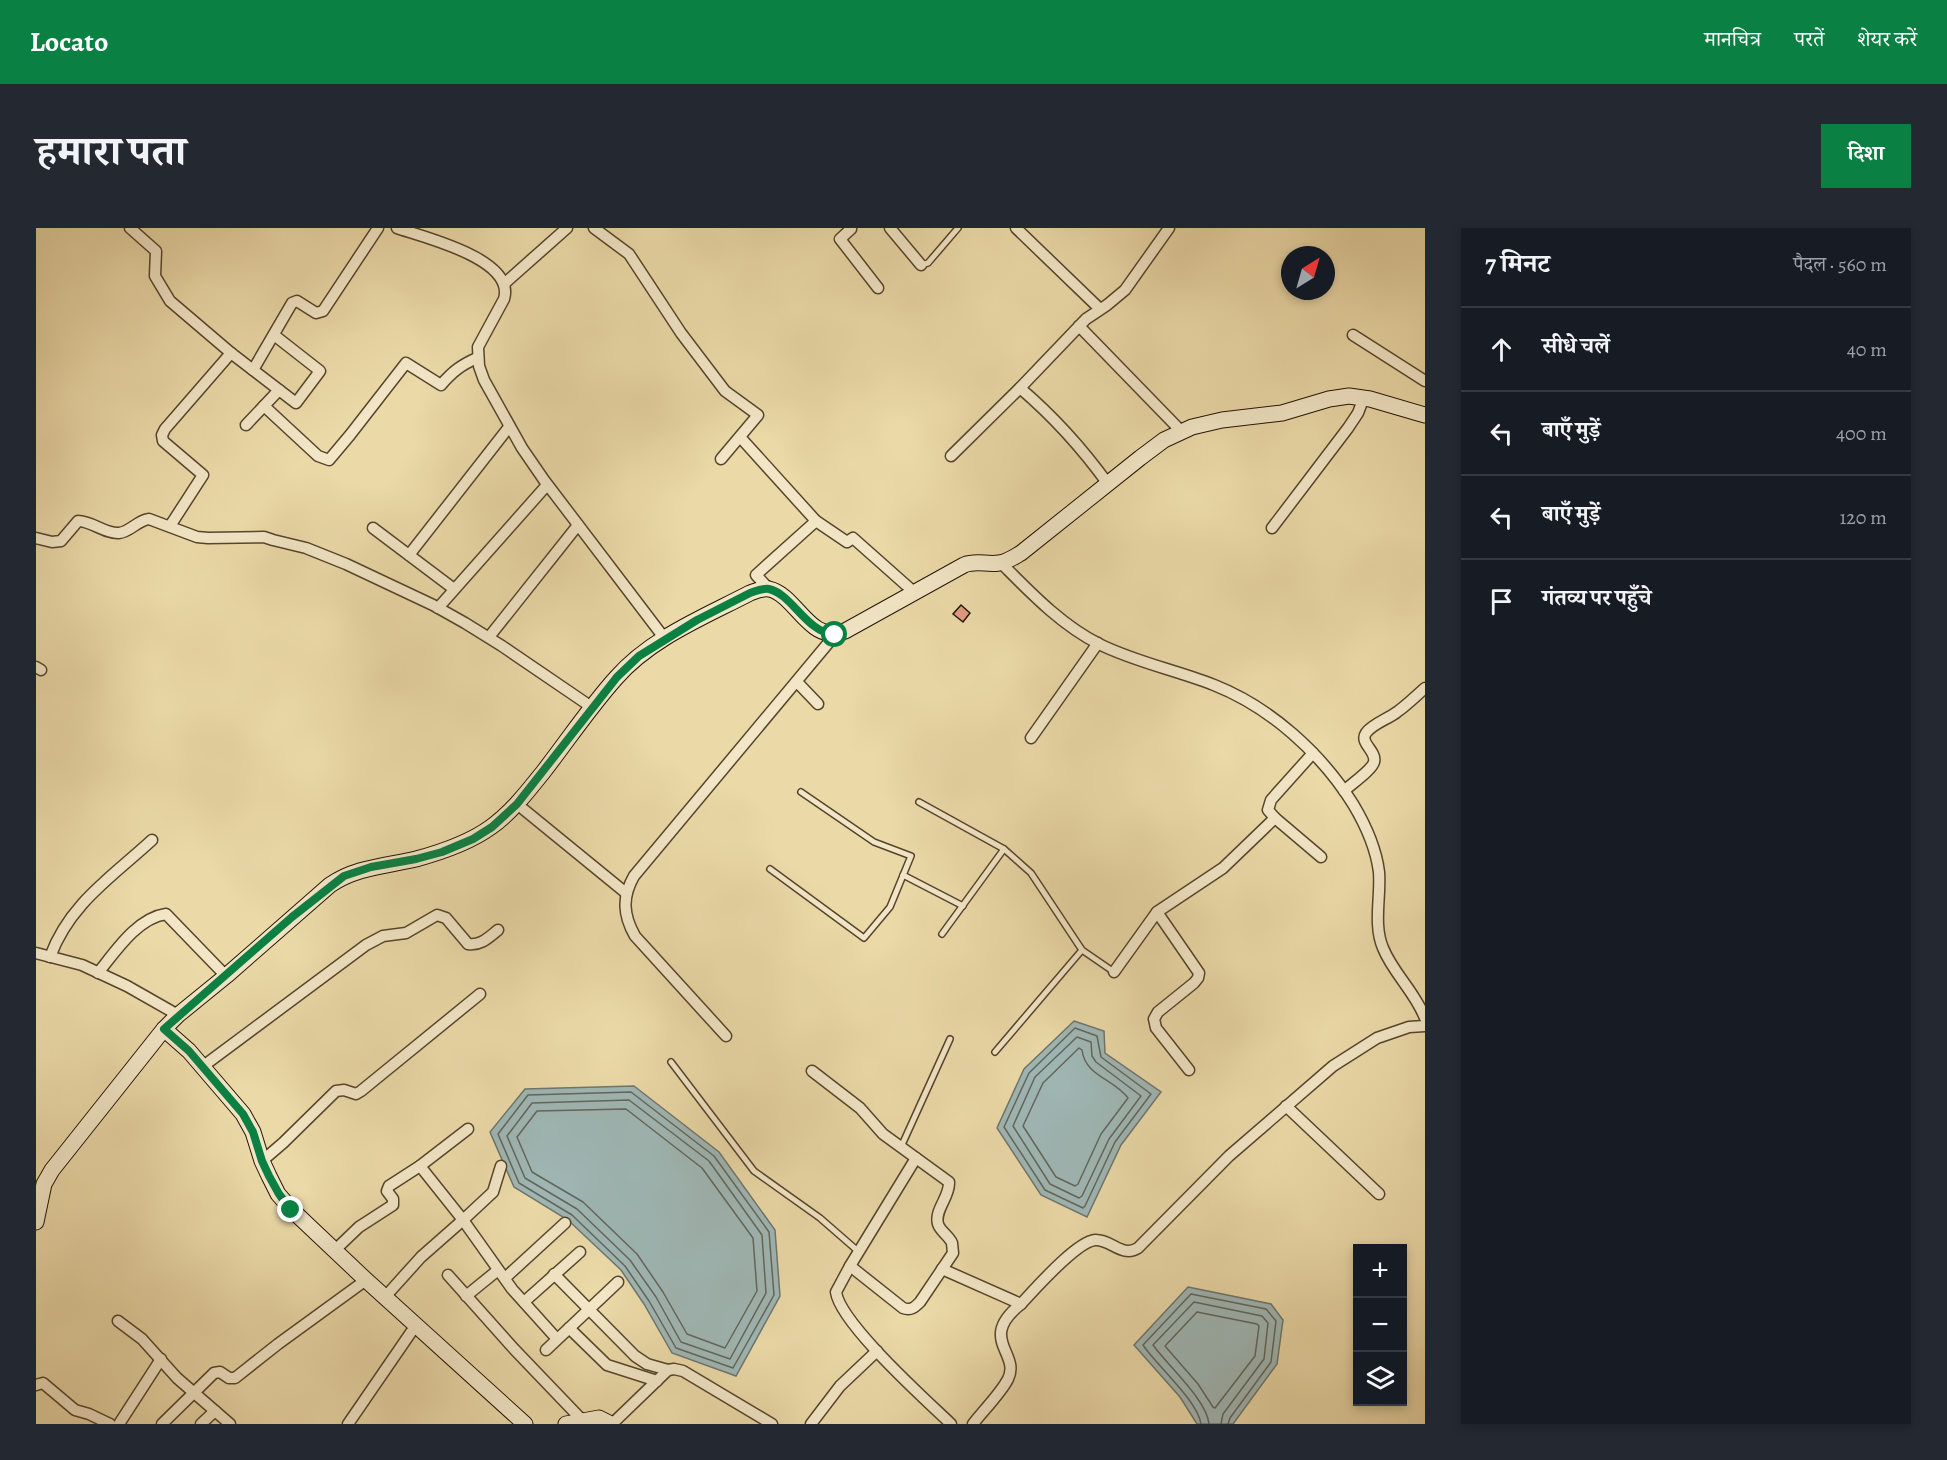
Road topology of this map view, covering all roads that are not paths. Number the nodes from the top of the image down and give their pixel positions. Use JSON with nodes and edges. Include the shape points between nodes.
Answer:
{"nodes":[{"id":1,"x":130,"y":228,"type":"edge"},
{"id":2,"x":378,"y":228,"type":"edge"},
{"id":3,"x":397,"y":228,"type":"edge"},
{"id":4,"x":567,"y":228,"type":"edge"},
{"id":5,"x":594,"y":228,"type":"edge"},
{"id":6,"x":849,"y":228,"type":"edge"},
{"id":7,"x":890,"y":228,"type":"edge"},
{"id":8,"x":958,"y":228,"type":"edge"},
{"id":9,"x":1016,"y":228,"type":"edge"},
{"id":10,"x":1169,"y":228,"type":"edge"},
{"id":11,"x":142,"y":232,"type":"edge"},
{"id":12,"x":921,"y":265,"type":"joint"},
{"id":13,"x":505,"y":283,"type":"junction"},
{"id":14,"x":878,"y":288,"type":"dead end"},
{"id":15,"x":1100,"y":309,"type":"junction"},
{"id":16,"x":1079,"y":326,"type":"junction"},
{"id":17,"x":1353,"y":334,"type":"dead end"},
{"id":18,"x":274,"y":335,"type":"junction"},
{"id":19,"x":231,"y":353,"type":"junction"},
{"id":20,"x":477,"y":358,"type":"junction"},
{"id":21,"x":253,"y":370,"type":"junction"},
{"id":22,"x":1425,"y":381,"type":"edge"},
{"id":23,"x":1020,"y":388,"type":"junction"},
{"id":24,"x":279,"y":390,"type":"junction"},
{"id":25,"x":1364,"y":398,"type":"junction"},
{"id":26,"x":264,"y":406,"type":"junction"},
{"id":27,"x":1425,"y":415,"type":"edge"},
{"id":28,"x":246,"y":425,"type":"dead end"},
{"id":29,"x":509,"y":427,"type":"junction"},
{"id":30,"x":1181,"y":431,"type":"junction"},
{"id":31,"x":740,"y":437,"type":"junction"},
{"id":32,"x":951,"y":456,"type":"dead end"},
{"id":33,"x":721,"y":459,"type":"dead end"},
{"id":34,"x":1107,"y":484,"type":"junction"},
{"id":35,"x":548,"y":485,"type":"junction"},
{"id":36,"x":816,"y":521,"type":"junction"},
{"id":37,"x":578,"y":525,"type":"junction"},
{"id":38,"x":170,"y":526,"type":"junction"},
{"id":39,"x":373,"y":528,"type":"dead end"},
{"id":40,"x":1272,"y":528,"type":"dead end"},
{"id":41,"x":36,"y":538,"type":"edge"},
{"id":42,"x":410,"y":555,"type":"junction"},
{"id":43,"x":1001,"y":563,"type":"junction"},
{"id":44,"x":454,"y":589,"type":"junction"},
{"id":45,"x":769,"y":589,"type":"junction"},
{"id":46,"x":915,"y":593,"type":"junction"},
{"id":47,"x":438,"y":608,"type":"junction"},
{"id":48,"x":835,"y":635,"type":"junction"},
{"id":49,"x":489,"y":638,"type":"junction"},
{"id":50,"x":665,"y":639,"type":"junction"},
{"id":51,"x":1098,"y":643,"type":"junction"},
{"id":52,"x":796,"y":682,"type":"junction"},
{"id":53,"x":1425,"y":688,"type":"edge"},
{"id":54,"x":818,"y":704,"type":"dead end"},
{"id":55,"x":593,"y":708,"type":"junction"},
{"id":56,"x":1031,"y":738,"type":"dead end"},
{"id":57,"x":1313,"y":753,"type":"junction"},
{"id":58,"x":1344,"y":791,"type":"junction"},
{"id":59,"x":801,"y":792,"type":"dead end"},
{"id":60,"x":919,"y":802,"type":"dead end"},
{"id":61,"x":517,"y":804,"type":"junction"},
{"id":62,"x":1275,"y":818,"type":"junction"},
{"id":63,"x":152,"y":840,"type":"dead end"},
{"id":64,"x":1004,"y":849,"type":"junction"},
{"id":65,"x":1322,"y":857,"type":"dead end"},
{"id":66,"x":771,"y":869,"type":"dead end"},
{"id":67,"x":903,"y":875,"type":"junction"},
{"id":68,"x":626,"y":893,"type":"junction"},
{"id":69,"x":963,"y":906,"type":"junction"},
{"id":70,"x":1157,"y":912,"type":"junction"},
{"id":71,"x":498,"y":930,"type":"dead end"},
{"id":72,"x":942,"y":934,"type":"dead end"},
{"id":73,"x":1082,"y":950,"type":"junction"},
{"id":74,"x":36,"y":953,"type":"edge"},
{"id":75,"x":50,"y":957,"type":"junction"},
{"id":76,"x":1114,"y":972,"type":"joint"},
{"id":77,"x":98,"y":973,"type":"junction"},
{"id":78,"x":226,"y":976,"type":"junction"},
{"id":79,"x":480,"y":994,"type":"dead end"},
{"id":80,"x":1424,"y":1011,"type":"edge"},
{"id":81,"x":178,"y":1015,"type":"junction"},
{"id":82,"x":1425,"y":1026,"type":"edge"},
{"id":83,"x":164,"y":1029,"type":"junction"},
{"id":84,"x":726,"y":1036,"type":"dead end"},
{"id":85,"x":950,"y":1039,"type":"dead end"},
{"id":86,"x":995,"y":1053,"type":"dead end"},
{"id":87,"x":671,"y":1062,"type":"dead end"},
{"id":88,"x":202,"y":1067,"type":"junction"},
{"id":89,"x":1189,"y":1070,"type":"dead end"},
{"id":90,"x":812,"y":1071,"type":"dead end"},
{"id":91,"x":1286,"y":1106,"type":"junction"},
{"id":92,"x":468,"y":1129,"type":"dead end"},
{"id":93,"x":901,"y":1147,"type":"junction"},
{"id":94,"x":916,"y":1158,"type":"junction"},
{"id":95,"x":262,"y":1161,"type":"junction"},
{"id":96,"x":420,"y":1166,"type":"junction"},
{"id":97,"x":501,"y":1166,"type":"dead end"},
{"id":98,"x":52,"y":1170,"type":"junction"},
{"id":99,"x":36,"y":1176,"type":"edge"},
{"id":100,"x":1379,"y":1194,"type":"dead end"},
{"id":101,"x":463,"y":1220,"type":"junction"},
{"id":102,"x":36,"y":1222,"type":"edge"},
{"id":103,"x":565,"y":1223,"type":"dead end"},
{"id":104,"x":334,"y":1250,"type":"junction"},
{"id":105,"x":580,"y":1252,"type":"dead end"},
{"id":106,"x":859,"y":1252,"type":"junction"},
{"id":107,"x":850,"y":1266,"type":"junction"},
{"id":108,"x":942,"y":1269,"type":"junction"},
{"id":109,"x":501,"y":1274,"type":"junction"},
{"id":110,"x":554,"y":1274,"type":"junction"},
{"id":111,"x":448,"y":1275,"type":"dead end"},
{"id":112,"x":366,"y":1280,"type":"junction"},
{"id":113,"x":618,"y":1282,"type":"dead end"},
{"id":114,"x":466,"y":1296,"type":"junction"},
{"id":115,"x":385,"y":1297,"type":"junction"},
{"id":116,"x":524,"y":1302,"type":"junction"},
{"id":117,"x":1021,"y":1304,"type":"junction"},
{"id":118,"x":587,"y":1310,"type":"junction"},
{"id":119,"x":118,"y":1320,"type":"dead end"},
{"id":120,"x":416,"y":1325,"type":"junction"},
{"id":121,"x":569,"y":1328,"type":"junction"},
{"id":122,"x":558,"y":1339,"type":"junction"},
{"id":123,"x":546,"y":1350,"type":"dead end"},
{"id":124,"x":877,"y":1351,"type":"junction"},
{"id":125,"x":161,"y":1359,"type":"junction"},
{"id":126,"x":668,"y":1370,"type":"junction"},
{"id":127,"x":657,"y":1381,"type":"junction"},
{"id":128,"x":36,"y":1384,"type":"edge"},
{"id":129,"x":192,"y":1392,"type":"junction"},
{"id":130,"x":215,"y":1411,"type":"junction"},
{"id":131,"x":89,"y":1414,"type":"junction"},
{"id":132,"x":582,"y":1420,"type":"junction"},
{"id":133,"x":80,"y":1424,"type":"edge"},
{"id":134,"x":110,"y":1424,"type":"edge"},
{"id":135,"x":119,"y":1424,"type":"edge"},
{"id":136,"x":162,"y":1424,"type":"edge"},
{"id":137,"x":201,"y":1424,"type":"edge"},
{"id":138,"x":230,"y":1424,"type":"edge"},
{"id":139,"x":348,"y":1424,"type":"edge"},
{"id":140,"x":525,"y":1424,"type":"edge"},
{"id":141,"x":566,"y":1424,"type":"edge"},
{"id":142,"x":612,"y":1424,"type":"edge"},
{"id":143,"x":772,"y":1424,"type":"edge"},
{"id":144,"x":811,"y":1424,"type":"edge"},
{"id":145,"x":951,"y":1424,"type":"edge"},
{"id":146,"x":973,"y":1424,"type":"edge"}],
"edges":[{"from":1,"to":11,"type":"street"},
{"from":2,"to":18,"type":"street","via":[[322,311],[316,313],[295,300]]},
{"from":3,"to":13,"type":"street","via":[[466,252]]},
{"from":4,"to":13,"type":"street"},
{"from":5,"to":31,"type":"street","via":[[629,254],[725,391],[758,415]]},
{"from":6,"to":14,"type":"street","via":[[840,239]]},
{"from":7,"to":12,"type":"street"},
{"from":8,"to":12,"type":"lane","via":[[928,263]]},
{"from":9,"to":15,"type":"street"},
{"from":10,"to":15,"type":"street","via":[[1125,290]]},
{"from":11,"to":19,"type":"street","via":[[157,253],[155,276],[170,301]]},
{"from":13,"to":20,"type":"street","via":[[504,299],[482,338]]},
{"from":15,"to":16,"type":"street"},
{"from":16,"to":23,"type":"street"},
{"from":16,"to":30,"type":"street"},
{"from":17,"to":22,"type":"street"},
{"from":18,"to":21,"type":"street"},
{"from":18,"to":24,"type":"street","via":[[320,371],[296,403]]},
{"from":19,"to":21,"type":"street"},
{"from":19,"to":38,"type":"street","via":[[162,435],[163,441],[203,475]]},
{"from":20,"to":26,"type":"street","via":[[451,372],[441,385],[406,363],[328,460],[318,456]]},
{"from":20,"to":29,"type":"street"},
{"from":21,"to":24,"type":"street"},
{"from":23,"to":32,"type":"street"},
{"from":23,"to":34,"type":"street","via":[[1057,421]]},
{"from":24,"to":26,"type":"street"},
{"from":25,"to":27,"type":"street"},
{"from":25,"to":30,"type":"street","via":[[1340,397],[1282,413],[1222,420]]},
{"from":25,"to":40,"type":"street","via":[[1348,428]]},
{"from":26,"to":28,"type":"street"},
{"from":29,"to":35,"type":"street"},
{"from":29,"to":42,"type":"street"},
{"from":30,"to":34,"type":"street"},
{"from":31,"to":33,"type":"street"},
{"from":31,"to":36,"type":"street"},
{"from":34,"to":43,"type":"street","via":[[1021,553]]},
{"from":35,"to":37,"type":"street"},
{"from":35,"to":44,"type":"street"},
{"from":36,"to":45,"type":"street","via":[[756,575]]},
{"from":36,"to":46,"type":"street","via":[[847,543],[853,538]]},
{"from":37,"to":49,"type":"street"},
{"from":37,"to":50,"type":"street"},
{"from":38,"to":41,"type":"street","via":[[149,519],[116,534],[78,521],[61,541]]},
{"from":38,"to":47,"type":"street","via":[[197,537],[264,537],[306,549]]},
{"from":39,"to":42,"type":"street"},
{"from":42,"to":44,"type":"street"},
{"from":43,"to":46,"type":"street","via":[[972,562]]},
{"from":43,"to":51,"type":"street","via":[[1053,612]]},
{"from":44,"to":47,"type":"street"},
{"from":45,"to":48,"type":"street","via":[[820,631]]},
{"from":45,"to":50,"type":"street","via":[[750,593]]},
{"from":46,"to":48,"type":"street"},
{"from":47,"to":49,"type":"street"},
{"from":48,"to":52,"type":"street"},
{"from":49,"to":55,"type":"street"},
{"from":50,"to":55,"type":"street","via":[[631,663]]},
{"from":51,"to":56,"type":"street"},
{"from":51,"to":57,"type":"street","via":[[1227,691],[1267,714]]},
{"from":52,"to":54,"type":"street"},
{"from":52,"to":68,"type":"street","via":[[653,852]]},
{"from":53,"to":58,"type":"street","via":[[1367,731],[1365,742],[1375,760]]},
{"from":55,"to":61,"type":"street"},
{"from":57,"to":58,"type":"street"},
{"from":57,"to":62,"type":"street","via":[[1271,800],[1268,810]]},
{"from":58,"to":80,"type":"street","via":[[1373,848],[1383,949]]},
{"from":59,"to":67,"type":"lane","via":[[874,842],[911,856]]},
{"from":60,"to":64,"type":"lane"},
{"from":61,"to":68,"type":"street"},
{"from":61,"to":78,"type":"street","via":[[492,827],[442,852],[344,876]]},
{"from":62,"to":65,"type":"street"},
{"from":62,"to":70,"type":"street","via":[[1223,868]]},
{"from":63,"to":75,"type":"street","via":[[74,912]]},
{"from":64,"to":69,"type":"lane"},
{"from":64,"to":73,"type":"lane","via":[[1031,873]]},
{"from":66,"to":67,"type":"lane","via":[[864,938],[890,907]]},
{"from":67,"to":69,"type":"lane"},
{"from":68,"to":84,"type":"street","via":[[625,914],[635,936]]},
{"from":69,"to":72,"type":"lane"},
{"from":70,"to":76,"type":"street"},
{"from":70,"to":89,"type":"street","via":[[1199,973],[1154,1020]]},
{"from":71,"to":88,"type":"street","via":[[483,942],[468,944],[446,918],[437,915],[406,933],[383,936]]},
{"from":73,"to":76,"type":"lane"},
{"from":73,"to":86,"type":"lane"},
{"from":74,"to":75,"type":"street"},
{"from":75,"to":77,"type":"street"},
{"from":77,"to":78,"type":"street","via":[[137,929],[166,914]]},
{"from":77,"to":81,"type":"street"},
{"from":78,"to":81,"type":"street"},
{"from":79,"to":95,"type":"street","via":[[361,1091],[336,1091]]},
{"from":81,"to":83,"type":"street"},
{"from":82,"to":91,"type":"street","via":[[1409,1027],[1366,1044]]},
{"from":83,"to":88,"type":"street"},
{"from":83,"to":98,"type":"street"},
{"from":85,"to":93,"type":"lane"},
{"from":87,"to":106,"type":"lane","via":[[754,1171],[820,1218]]},
{"from":88,"to":95,"type":"street","via":[[243,1114]]},
{"from":90,"to":93,"type":"street","via":[[851,1100]]},
{"from":91,"to":100,"type":"street"},
{"from":91,"to":117,"type":"street","via":[[1205,1179],[1138,1248],[1125,1252],[1105,1242],[1088,1242]]},
{"from":92,"to":96,"type":"street"},
{"from":93,"to":94,"type":"street"},
{"from":94,"to":106,"type":"street"},
{"from":94,"to":108,"type":"street","via":[[949,1182],[937,1218],[953,1248]]},
{"from":95,"to":104,"type":"street","via":[[291,1210]]},
{"from":96,"to":101,"type":"street"},
{"from":96,"to":104,"type":"street","via":[[388,1189],[393,1205],[365,1222]]},
{"from":97,"to":101,"type":"street","via":[[493,1192]]},
{"from":98,"to":99,"type":"street"},
{"from":98,"to":102,"type":"street","via":[[44,1184]]},
{"from":101,"to":109,"type":"street"},
{"from":101,"to":115,"type":"street"},
{"from":103,"to":109,"type":"street"},
{"from":104,"to":112,"type":"street"},
{"from":105,"to":110,"type":"street"},
{"from":106,"to":107,"type":"street"},
{"from":107,"to":108,"type":"street","via":[[908,1310],[920,1302]]},
{"from":107,"to":124,"type":"street","via":[[838,1285],[837,1300]]},
{"from":108,"to":117,"type":"street"},
{"from":109,"to":114,"type":"street"},
{"from":109,"to":116,"type":"street"},
{"from":110,"to":116,"type":"street"},
{"from":110,"to":118,"type":"street"},
{"from":111,"to":114,"type":"street"},
{"from":112,"to":115,"type":"street"},
{"from":112,"to":129,"type":"street","via":[[239,1375],[232,1378],[217,1371]]},
{"from":113,"to":118,"type":"street"},
{"from":114,"to":132,"type":"street"},
{"from":115,"to":120,"type":"street"},
{"from":116,"to":122,"type":"street"},
{"from":117,"to":146,"type":"street","via":[[1000,1328],[1009,1378]]},
{"from":118,"to":121,"type":"street"},
{"from":118,"to":126,"type":"street","via":[[635,1356]]},
{"from":119,"to":125,"type":"street"},
{"from":120,"to":139,"type":"street"},
{"from":120,"to":140,"type":"street"},
{"from":121,"to":122,"type":"street"},
{"from":121,"to":127,"type":"street","via":[[607,1365]]},
{"from":122,"to":123,"type":"street"},
{"from":124,"to":144,"type":"street","via":[[840,1386]]},
{"from":124,"to":145,"type":"street"},
{"from":125,"to":129,"type":"street"},
{"from":125,"to":135,"type":"street"},
{"from":126,"to":127,"type":"street"},
{"from":126,"to":143,"type":"street","via":[[683,1371]]},
{"from":127,"to":142,"type":"street"},
{"from":128,"to":131,"type":"street","via":[[43,1383],[66,1404]]},
{"from":129,"to":130,"type":"street"},
{"from":129,"to":136,"type":"street"},
{"from":130,"to":137,"type":"street"},
{"from":130,"to":138,"type":"street"},
{"from":131,"to":133,"type":"street"},
{"from":131,"to":134,"type":"street"},
{"from":132,"to":141,"type":"street"},
{"from":132,"to":142,"type":"street","via":[[598,1418]]}]}
